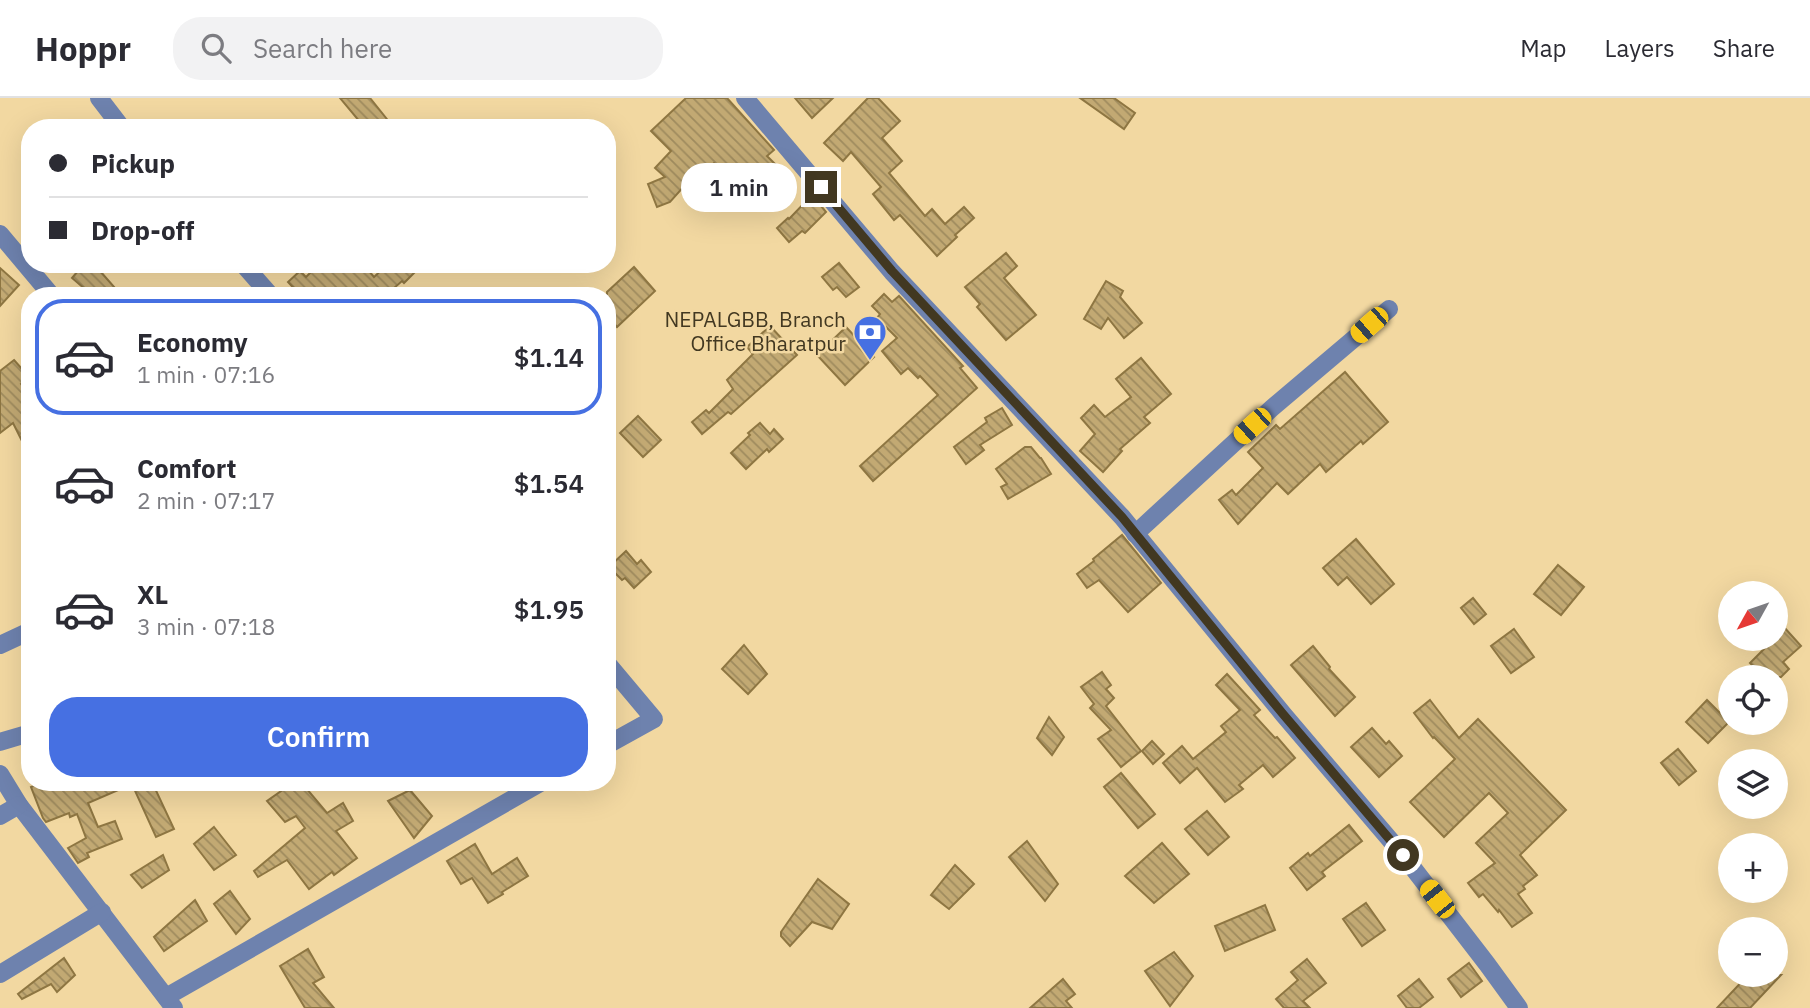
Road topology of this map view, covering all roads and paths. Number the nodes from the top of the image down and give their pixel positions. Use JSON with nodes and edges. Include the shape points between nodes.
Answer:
{"nodes":[{"id":1,"x":99,"y":98,"type":"edge"},
{"id":2,"x":745,"y":98,"type":"edge"},
{"id":3,"x":115,"y":119,"type":"edge"},
{"id":4,"x":0,"y":234,"type":"edge"},
{"id":5,"x":21,"y":259,"type":"edge"},
{"id":6,"x":33,"y":273,"type":"edge"},
{"id":7,"x":251,"y":273,"type":"edge"},
{"id":8,"x":44,"y":287,"type":"edge"},
{"id":9,"x":263,"y":287,"type":"edge"},
{"id":10,"x":1389,"y":309,"type":"dead end"},
{"id":11,"x":1135,"y":534,"type":"junction"},
{"id":12,"x":21,"y":635,"type":"edge"},
{"id":13,"x":0,"y":645,"type":"edge"},
{"id":14,"x":616,"y":674,"type":"edge"},
{"id":15,"x":21,"y":736,"type":"edge"},
{"id":16,"x":616,"y":740,"type":"edge"},
{"id":17,"x":0,"y":742,"type":"edge"},
{"id":18,"x":0,"y":774,"type":"edge"},
{"id":19,"x":527,"y":791,"type":"edge"},
{"id":20,"x":19,"y":805,"type":"junction"},
{"id":21,"x":0,"y":816,"type":"edge"},
{"id":22,"x":102,"y":912,"type":"junction"},
{"id":23,"x":0,"y":974,"type":"edge"},
{"id":24,"x":170,"y":1002,"type":"edge"},
{"id":25,"x":1519,"y":1008,"type":"edge"}],
"edges":[{"from":1,"to":3,"type":"street"},
{"from":2,"to":11,"type":"street","via":[[892,271]]},
{"from":4,"to":5,"type":"street"},
{"from":6,"to":8,"type":"street"},
{"from":7,"to":9,"type":"street"},
{"from":10,"to":11,"type":"street"},
{"from":11,"to":25,"type":"street","via":[[1403,855]]},
{"from":12,"to":13,"type":"street"},
{"from":14,"to":16,"type":"street","via":[[654,719]]},
{"from":15,"to":17,"type":"street"},
{"from":18,"to":20,"type":"street"},
{"from":19,"to":24,"type":"street"},
{"from":20,"to":21,"type":"street"},
{"from":20,"to":22,"type":"street"},
{"from":22,"to":23,"type":"street"},
{"from":22,"to":24,"type":"street"}]}
